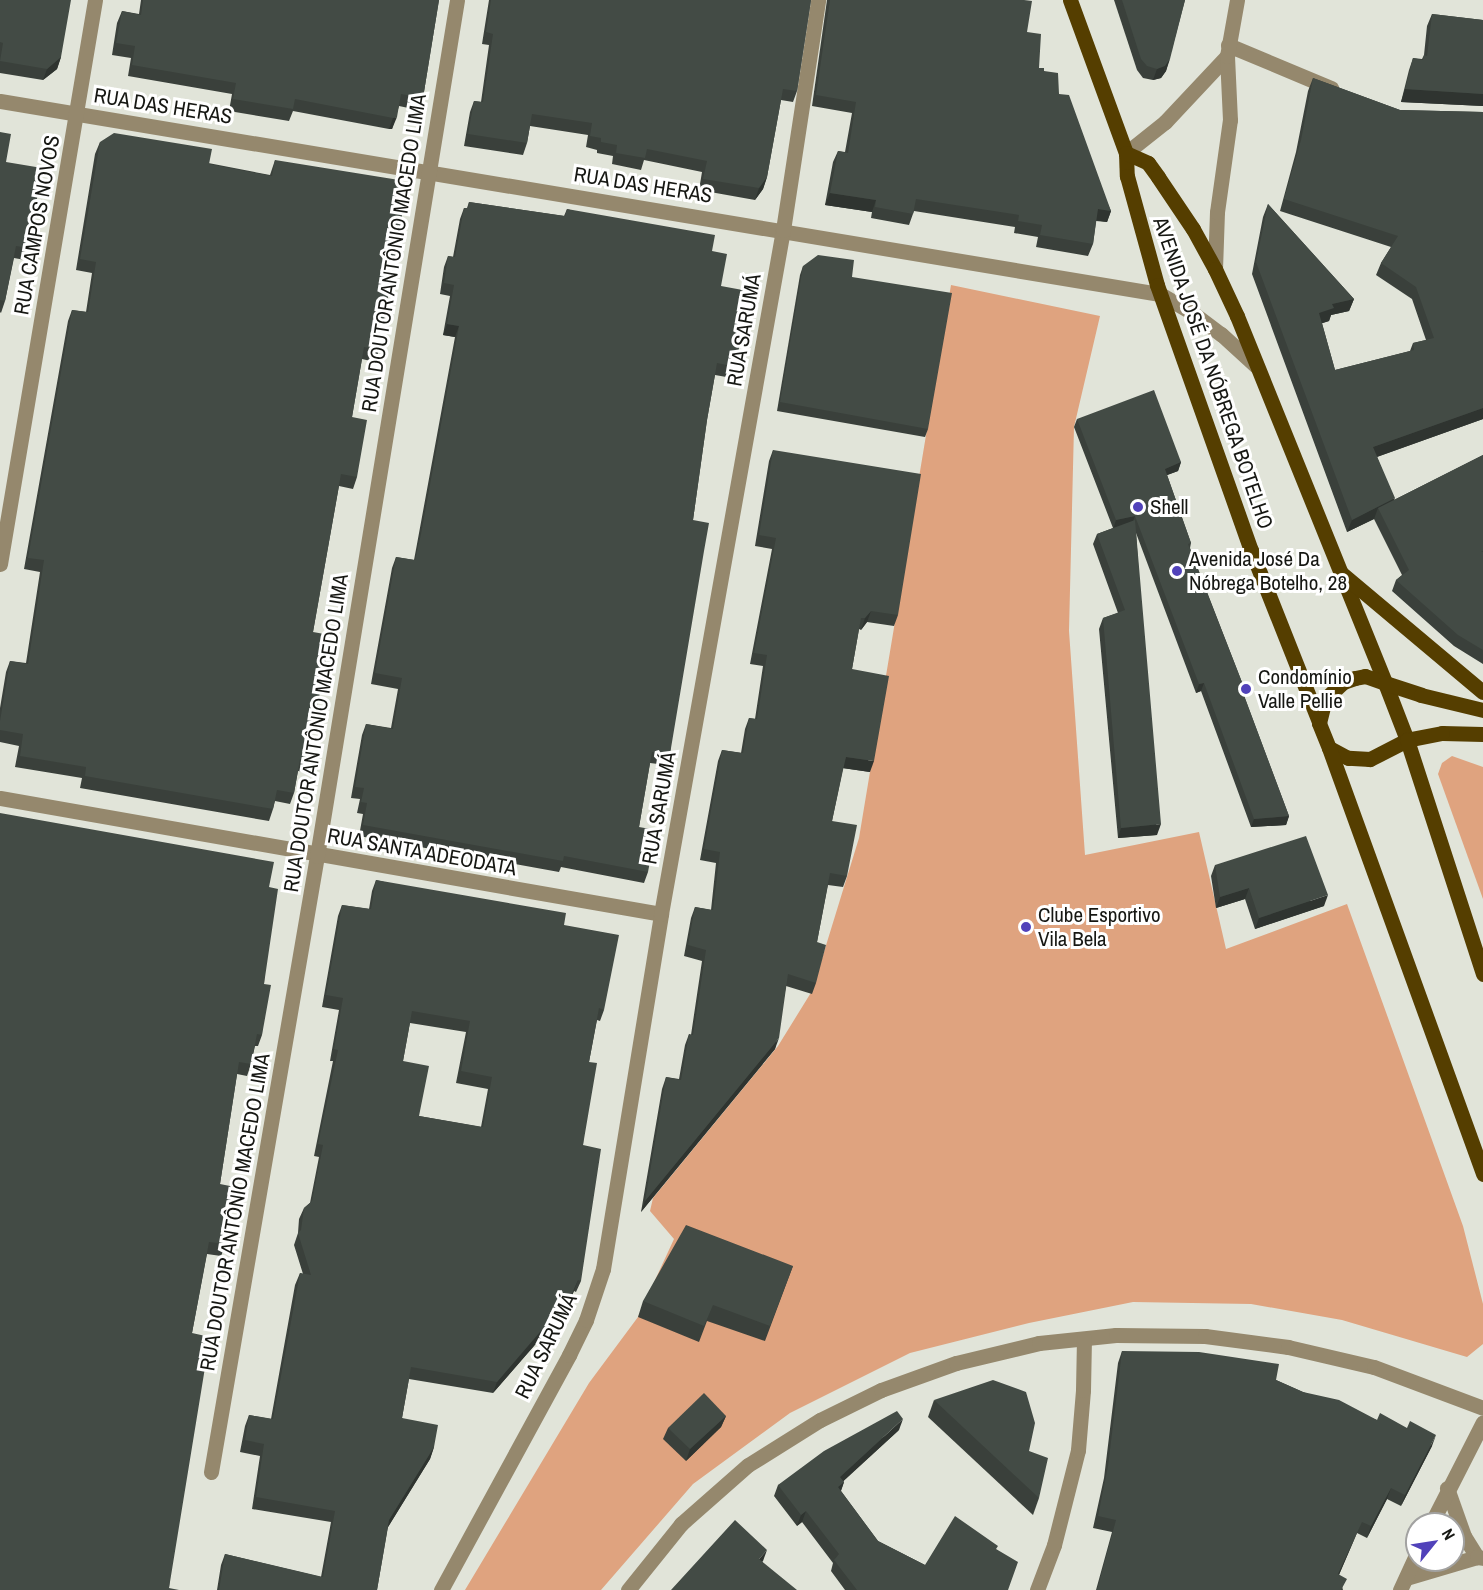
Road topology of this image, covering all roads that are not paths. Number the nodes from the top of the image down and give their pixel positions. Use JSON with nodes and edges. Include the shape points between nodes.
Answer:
{"nodes":[{"id":1,"x":95,"y":0,"type":"edge"},
{"id":2,"x":457,"y":0,"type":"edge"},
{"id":3,"x":818,"y":0,"type":"edge"},
{"id":4,"x":1070,"y":0,"type":"edge"},
{"id":5,"x":1237,"y":0,"type":"edge"},
{"id":6,"x":1228,"y":50,"type":"junction"},
{"id":7,"x":1346,"y":94,"type":"edge"},
{"id":8,"x":0,"y":101,"type":"edge"},
{"id":9,"x":77,"y":113,"type":"junction"},
{"id":10,"x":1126,"y":153,"type":"junction"},
{"id":11,"x":428,"y":171,"type":"junction"},
{"id":12,"x":783,"y":230,"type":"junction"},
{"id":13,"x":1215,"y":269,"type":"junction"},
{"id":14,"x":1160,"y":294,"type":"junction"},
{"id":15,"x":1256,"y":366,"type":"junction"},
{"id":16,"x":0,"y":564,"type":"edge"},
{"id":17,"x":1340,"y":572,"type":"junction"},
{"id":18,"x":1385,"y":683,"type":"junction"},
{"id":19,"x":1483,"y":692,"type":"edge"},
{"id":20,"x":1483,"y":710,"type":"edge"},
{"id":21,"x":1319,"y":723,"type":"junction"},
{"id":22,"x":1483,"y":734,"type":"edge"},
{"id":23,"x":1407,"y":740,"type":"junction"},
{"id":24,"x":1329,"y":748,"type":"junction"},
{"id":25,"x":0,"y":798,"type":"edge"},
{"id":26,"x":317,"y":856,"type":"junction"},
{"id":27,"x":661,"y":914,"type":"junction"},
{"id":28,"x":1483,"y":974,"type":"edge"},
{"id":29,"x":1483,"y":1174,"type":"edge"},
{"id":30,"x":1084,"y":1339,"type":"junction"},
{"id":31,"x":1483,"y":1408,"type":"edge"},
{"id":32,"x":1483,"y":1422,"type":"edge"},
{"id":33,"x":211,"y":1472,"type":"dead end"},
{"id":34,"x":1447,"y":1488,"type":"junction"},
{"id":35,"x":1436,"y":1512,"type":"edge"},
{"id":36,"x":1480,"y":1557,"type":"edge"},
{"id":37,"x":1403,"y":1584,"type":"edge"},
{"id":38,"x":441,"y":1590,"type":"edge"},
{"id":39,"x":628,"y":1590,"type":"edge"},
{"id":40,"x":1037,"y":1590,"type":"edge"}],
"edges":[{"from":1,"to":9,"type":"street","name":"RUA CAMPOS NOVOS"},
{"from":2,"to":11,"type":"street","name":"RUA DOUTOR ANTÔNIO MACEDO LIMA"},
{"from":3,"to":12,"type":"street","name":"RUA SARUMÁ"},
{"from":4,"to":10,"type":"main road"},
{"from":5,"to":6,"type":"street"},
{"from":6,"to":7,"type":"street"},
{"from":6,"to":10,"type":"street","via":[[1165,122]]},
{"from":6,"to":13,"type":"street","via":[[1230,120],[1217,212]]},
{"from":8,"to":9,"type":"street","name":"RUA DAS HERAS"},
{"from":9,"to":11,"type":"street","name":"RUA DAS HERAS"},
{"from":9,"to":16,"type":"street","name":"RUA CAMPOS NOVOS"},
{"from":10,"to":13,"type":"main road","name":"AVENIDA JOSÉ DA NÓBREGA BOTELHO","via":[[1148,164],[1194,229]]},
{"from":10,"to":14,"type":"main road","name":"AVENIDA JOSÉ DA NÓBREGA BOTELHO","via":[[1126,176]]},
{"from":11,"to":12,"type":"street","name":"RUA DAS HERAS"},
{"from":11,"to":26,"type":"street","name":"RUA DOUTOR ANTÔNIO MACEDO LIMA"},
{"from":12,"to":14,"type":"street","name":"RUA DAS HERAS"},
{"from":12,"to":27,"type":"street","name":"RUA SARUMÁ"},
{"from":13,"to":15,"type":"main road","name":"AVENIDA JOSÉ DA NÓBREGA BOTELHO"},
{"from":14,"to":15,"type":"street","name":"RUA DAS HERAS","via":[[1221,334]]},
{"from":14,"to":21,"type":"main road","name":"AVENIDA JOSÉ DA NÓBREGA BOTELHO","via":[[1251,550]]},
{"from":15,"to":17,"type":"main road","name":"AVENIDA JOSÉ DA NÓBREGA BOTELHO"},
{"from":17,"to":18,"type":"main road","name":"AVENIDA JOSÉ DA NÓBREGA BOTELHO"},
{"from":17,"to":19,"type":"main road"},
{"from":18,"to":20,"type":"main road"},
{"from":18,"to":21,"type":"main road","via":[[1365,676],[1342,682],[1325,699]]},
{"from":18,"to":23,"type":"main road"},
{"from":21,"to":24,"type":"main road"},
{"from":22,"to":23,"type":"main road","via":[[1442,733]]},
{"from":23,"to":24,"type":"main road","via":[[1370,759],[1348,758]]},
{"from":23,"to":28,"type":"main road"},
{"from":24,"to":29,"type":"main road"},
{"from":25,"to":26,"type":"street","name":"RUA SANTA ADEODATA"},
{"from":26,"to":27,"type":"street","name":"RUA SANTA ADEODATA"},
{"from":26,"to":33,"type":"street","name":"RUA DOUTOR ANTÔNIO MACEDO LIMA"},
{"from":27,"to":38,"type":"street","name":"RUA SARUMÁ","via":[[599,1279],[586,1320]]},
{"from":30,"to":31,"type":"street","via":[[1116,1335],[1205,1336],[1288,1347],[1374,1367]]},
{"from":30,"to":39,"type":"street","via":[[1039,1343],[956,1363],[881,1390],[820,1420],[739,1472],[681,1524]]},
{"from":30,"to":40,"type":"street","via":[[1078,1450],[1054,1545]]},
{"from":32,"to":34,"type":"street"},
{"from":34,"to":35,"type":"street"},
{"from":34,"to":36,"type":"street","via":[[1464,1536]]},
{"from":36,"to":37,"type":"street"}]}
